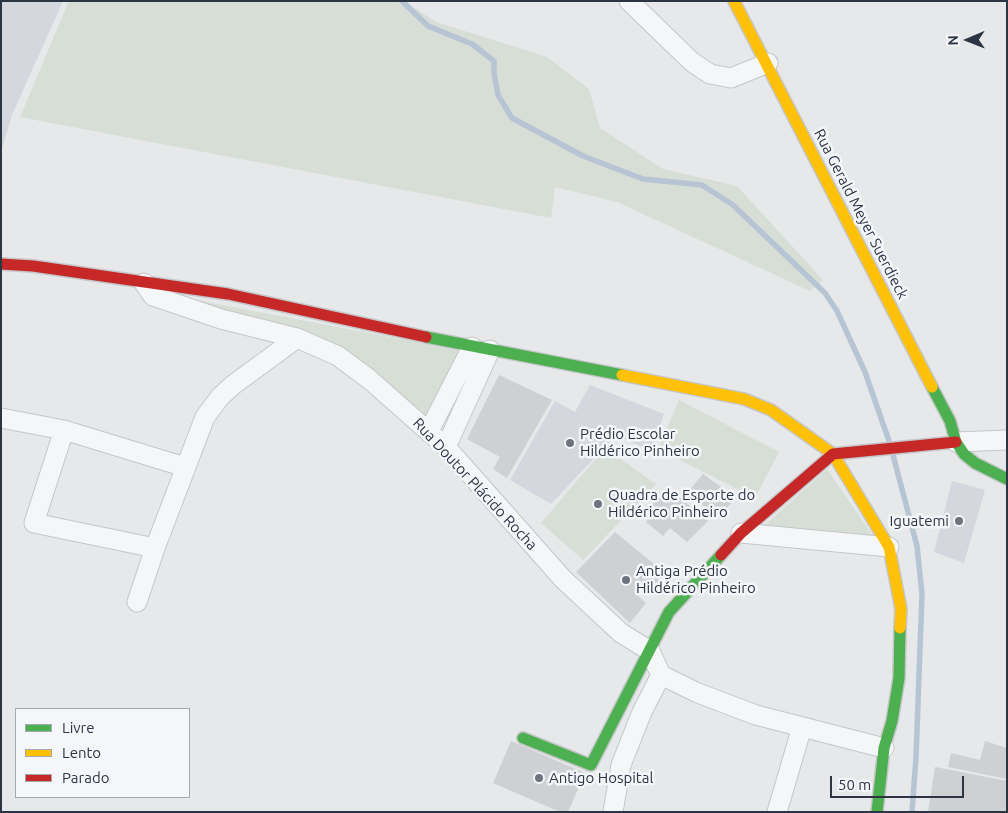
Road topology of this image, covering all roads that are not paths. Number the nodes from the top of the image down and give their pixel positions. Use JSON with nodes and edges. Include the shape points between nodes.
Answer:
{"nodes":[{"id":1,"x":629,"y":1,"type":"edge"},
{"id":2,"x":734,"y":1,"type":"edge"},
{"id":3,"x":768,"y":63,"type":"junction"},
{"id":4,"x":1,"y":264,"type":"edge"},
{"id":5,"x":144,"y":283,"type":"junction"},
{"id":6,"x":297,"y":338,"type":"junction"},
{"id":7,"x":481,"y":349,"type":"junction"},
{"id":8,"x":1,"y":418,"type":"edge"},
{"id":9,"x":64,"y":430,"type":"junction"},
{"id":10,"x":429,"y":430,"type":"junction"},
{"id":11,"x":1007,"y":440,"type":"edge"},
{"id":12,"x":956,"y":442,"type":"junction"},
{"id":13,"x":446,"y":447,"type":"junction"},
{"id":14,"x":833,"y":454,"type":"junction"},
{"id":15,"x":185,"y":466,"type":"junction"},
{"id":16,"x":1007,"y":480,"type":"edge"},
{"id":17,"x":741,"y":533,"type":"junction"},
{"id":18,"x":889,"y":547,"type":"junction"},
{"id":19,"x":155,"y":548,"type":"junction"},
{"id":20,"x":137,"y":602,"type":"dead end"},
{"id":21,"x":650,"y":651,"type":"junction"},
{"id":22,"x":661,"y":675,"type":"junction"},
{"id":23,"x":802,"y":727,"type":"junction"},
{"id":24,"x":523,"y":738,"type":"dead end"},
{"id":25,"x":884,"y":748,"type":"junction"},
{"id":26,"x":613,"y":812,"type":"edge"},
{"id":27,"x":776,"y":812,"type":"edge"},
{"id":28,"x":877,"y":812,"type":"edge"}],
"edges":[{"from":1,"to":3,"type":"street","via":[[692,62],[710,74],[731,78]]},
{"from":2,"to":3,"type":"street","name":"Rua Gerald Meyer Suerdieck"},
{"from":3,"to":12,"type":"street","name":"Rua Gerald Meyer Suerdieck","via":[[950,421]]},
{"from":4,"to":5,"type":"street"},
{"from":5,"to":6,"type":"street","name":"Rua Doutor Plácido Rocha","via":[[153,296],[221,319]]},
{"from":5,"to":7,"type":"street","via":[[228,294]]},
{"from":6,"to":10,"type":"street","name":"Rua Doutor Plácido Rocha","via":[[338,356]]},
{"from":6,"to":15,"type":"street","via":[[220,398],[199,429]]},
{"from":7,"to":10,"type":"street"},
{"from":7,"to":13,"type":"street"},
{"from":7,"to":14,"type":"street","via":[[744,399],[771,410]]},
{"from":8,"to":9,"type":"street"},
{"from":9,"to":15,"type":"street"},
{"from":9,"to":19,"type":"street","via":[[34,522]]},
{"from":10,"to":13,"type":"street","name":"Rua Doutor Plácido Rocha"},
{"from":11,"to":12,"type":"street"},
{"from":12,"to":14,"type":"street"},
{"from":12,"to":16,"type":"street","via":[[975,463]]},
{"from":13,"to":21,"type":"street","name":"Rua Doutor Plácido Rocha","via":[[563,579],[621,633]]},
{"from":14,"to":17,"type":"street"},
{"from":14,"to":18,"type":"street"},
{"from":15,"to":19,"type":"street"},
{"from":17,"to":18,"type":"street"},
{"from":17,"to":21,"type":"street","via":[[669,612]]},
{"from":18,"to":25,"type":"street","via":[[898,585],[900,652],[896,698]]},
{"from":19,"to":20,"type":"street"},
{"from":21,"to":22,"type":"street"},
{"from":21,"to":24,"type":"street","via":[[591,765]]},
{"from":22,"to":23,"type":"street","via":[[724,704]]},
{"from":22,"to":26,"type":"street","via":[[642,712],[621,766]]},
{"from":23,"to":25,"type":"street"},
{"from":23,"to":27,"type":"street"},
{"from":25,"to":28,"type":"street"}]}
